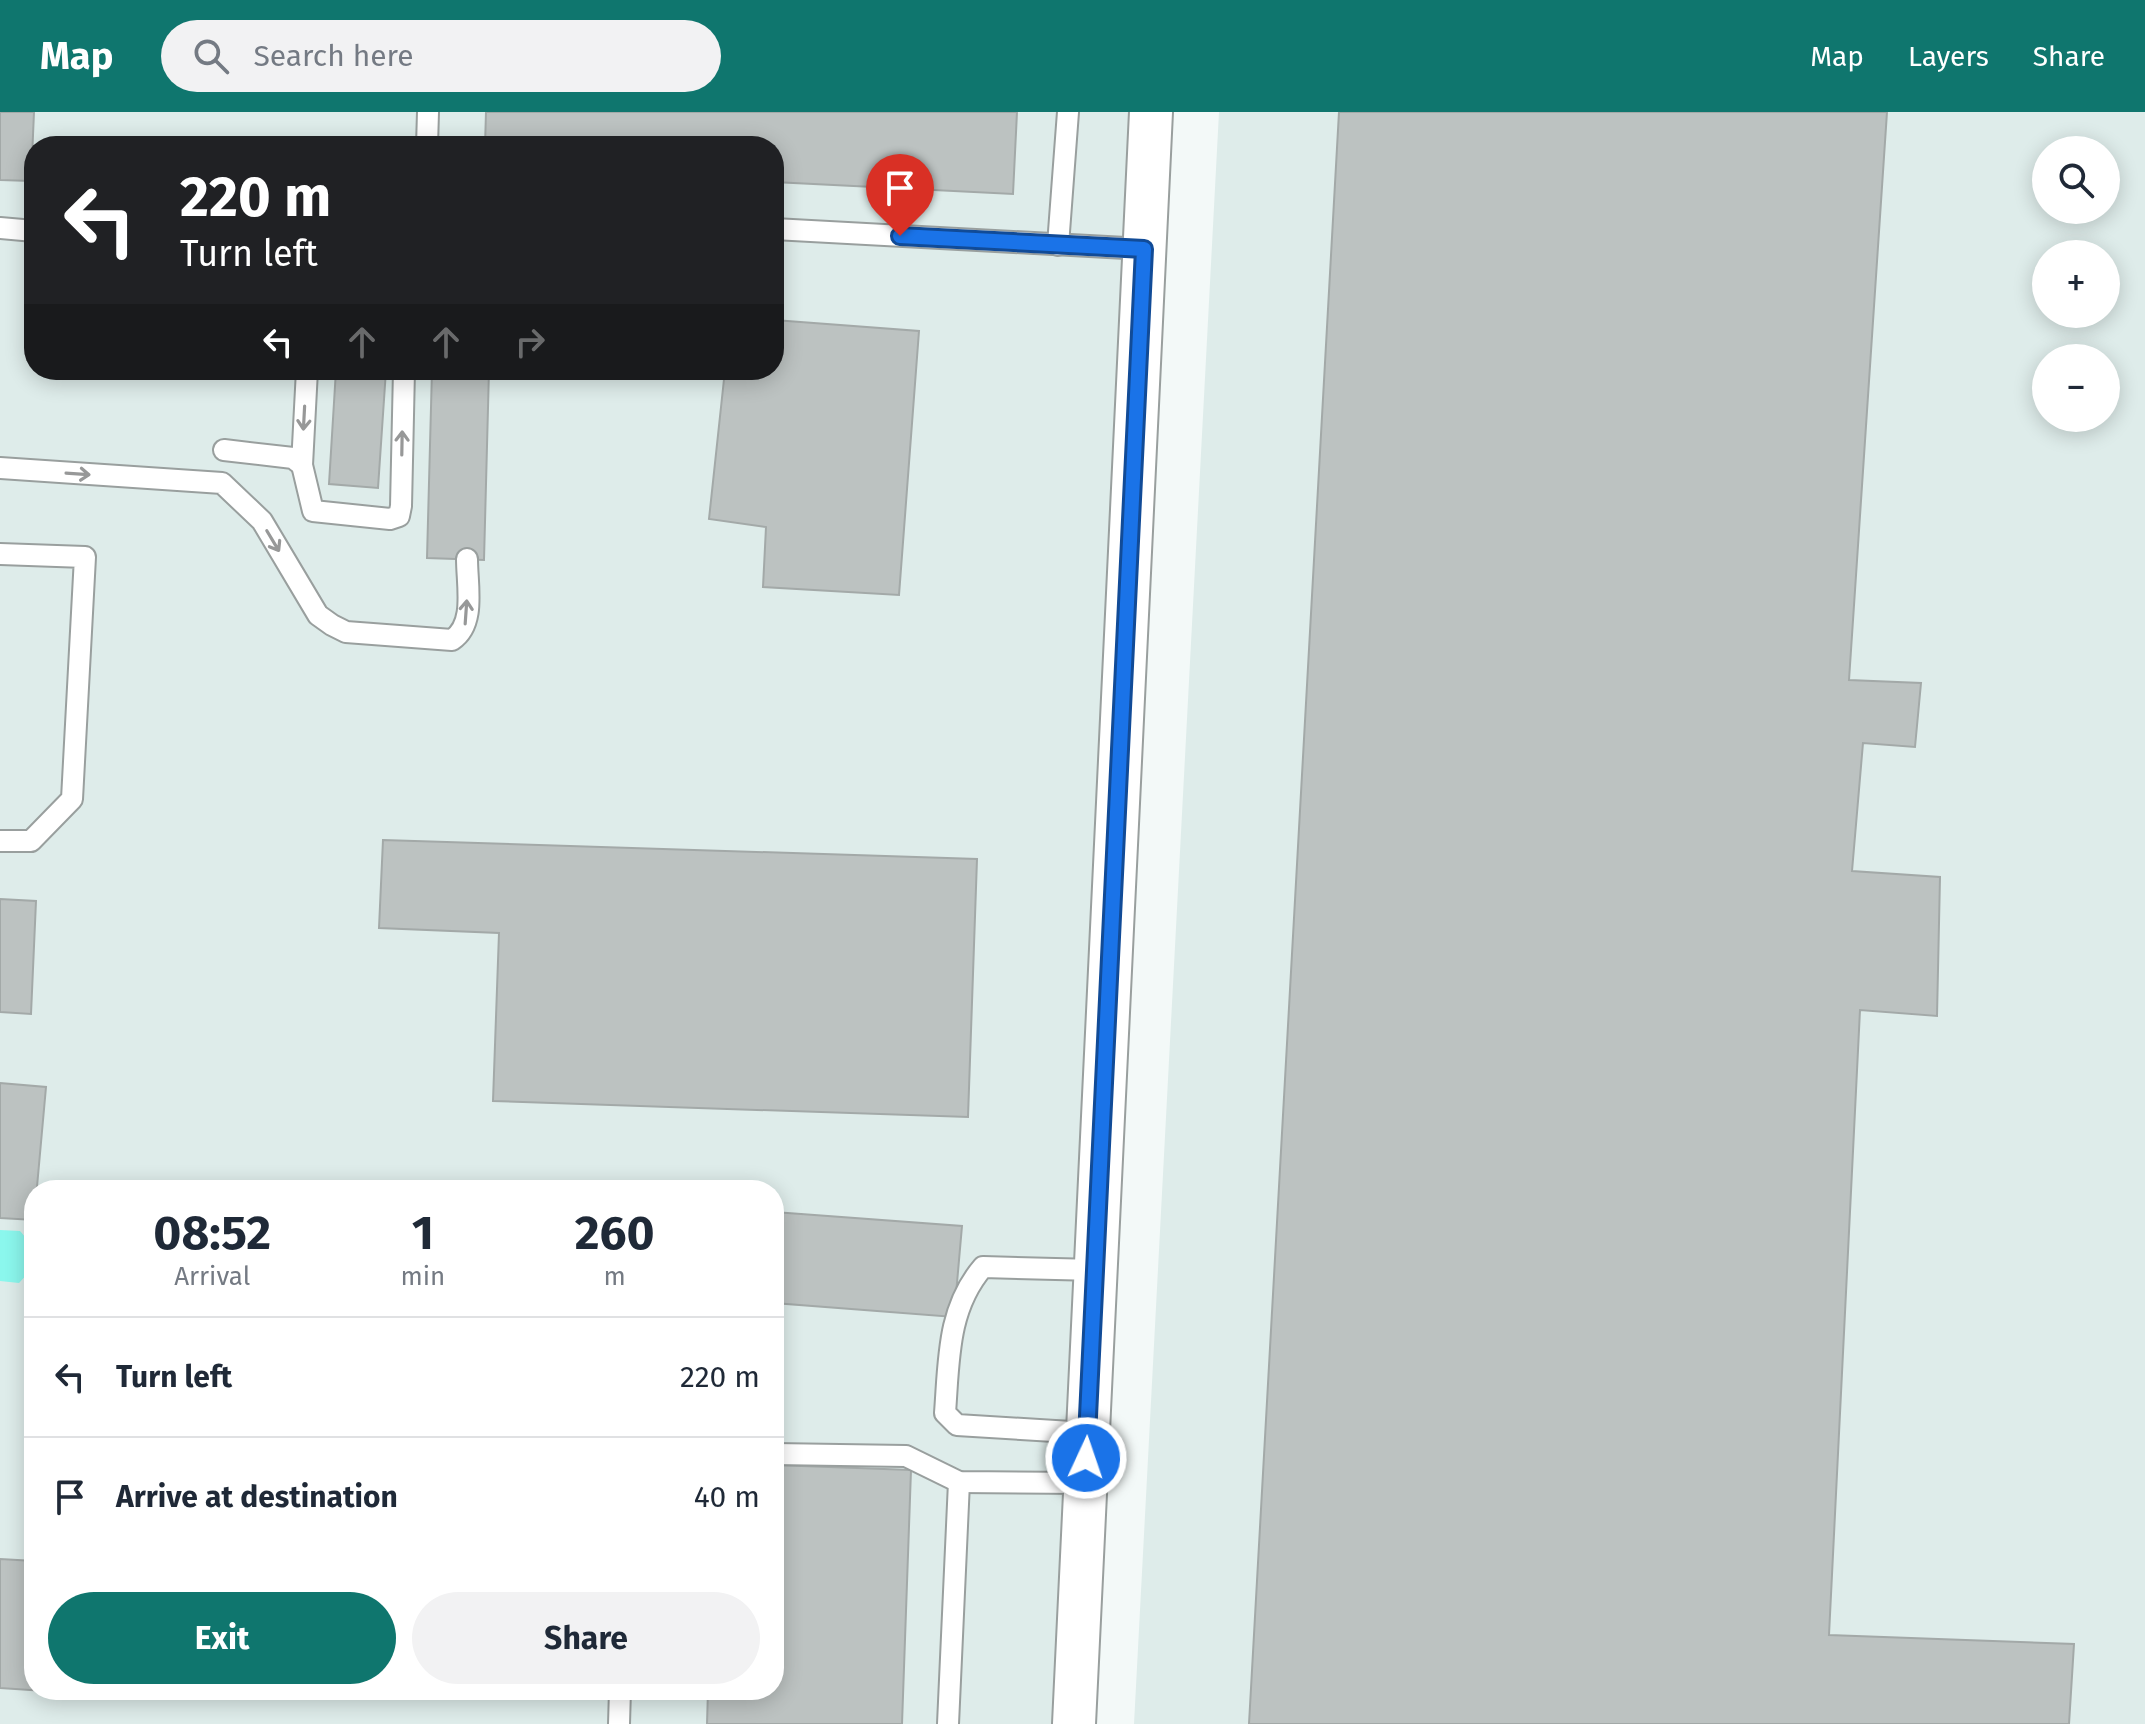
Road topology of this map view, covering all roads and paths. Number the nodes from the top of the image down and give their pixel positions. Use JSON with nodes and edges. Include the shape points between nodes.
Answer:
{"nodes":[{"id":1,"x":428,"y":112,"type":"edge"},
{"id":2,"x":1068,"y":112,"type":"edge"},
{"id":3,"x":1151,"y":112,"type":"edge"},
{"id":4,"x":427,"y":136,"type":"edge"},
{"id":5,"x":0,"y":228,"type":"edge"},
{"id":6,"x":24,"y":230,"type":"edge"},
{"id":7,"x":784,"y":230,"type":"edge"},
{"id":8,"x":1058,"y":245,"type":"junction"},
{"id":9,"x":1144,"y":249,"type":"junction"},
{"id":10,"x":306,"y":380,"type":"edge"},
{"id":11,"x":404,"y":380,"type":"edge"},
{"id":12,"x":224,"y":450,"type":"dead end"},
{"id":13,"x":302,"y":465,"type":"junction"},
{"id":14,"x":0,"y":468,"type":"edge"},
{"id":15,"x":0,"y":554,"type":"edge"},
{"id":16,"x":467,"y":559,"type":"dead end"},
{"id":17,"x":0,"y":841,"type":"edge"},
{"id":18,"x":1095,"y":1270,"type":"junction"},
{"id":19,"x":1087,"y":1433,"type":"junction"},
{"id":20,"x":784,"y":1454,"type":"edge"},
{"id":21,"x":959,"y":1482,"type":"junction"},
{"id":22,"x":1085,"y":1483,"type":"junction"},
{"id":23,"x":620,"y":1700,"type":"edge"},
{"id":24,"x":619,"y":1724,"type":"edge"},
{"id":25,"x":948,"y":1724,"type":"edge"},
{"id":26,"x":1074,"y":1724,"type":"edge"}],
"edges":[{"from":1,"to":4,"type":"lane"},
{"from":2,"to":8,"type":"lane"},
{"from":3,"to":9,"type":"street"},
{"from":5,"to":6,"type":"lane"},
{"from":7,"to":8,"type":"lane"},
{"from":8,"to":9,"type":"lane"},
{"from":9,"to":18,"type":"street"},
{"from":10,"to":13,"type":"lane","one_way":true},
{"from":13,"to":11,"type":"lane","one_way":true,"via":[[313,511],[399,516]]},
{"from":12,"to":13,"type":"lane","via":[[293,458]]},
{"from":14,"to":16,"type":"lane","one_way":true,"via":[[222,483],[262,521],[318,615],[346,632],[452,640],[467,621]]},
{"from":15,"to":17,"type":"lane","via":[[85,557],[72,799],[31,841]]},
{"from":18,"to":19,"type":"street"},
{"from":18,"to":19,"type":"lane","via":[[983,1267],[964,1289],[951,1335],[945,1413],[957,1425]]},
{"from":19,"to":22,"type":"street"},
{"from":20,"to":21,"type":"lane","via":[[906,1456]]},
{"from":21,"to":22,"type":"lane"},
{"from":21,"to":25,"type":"lane"},
{"from":22,"to":26,"type":"street"},
{"from":23,"to":24,"type":"lane"}]}
